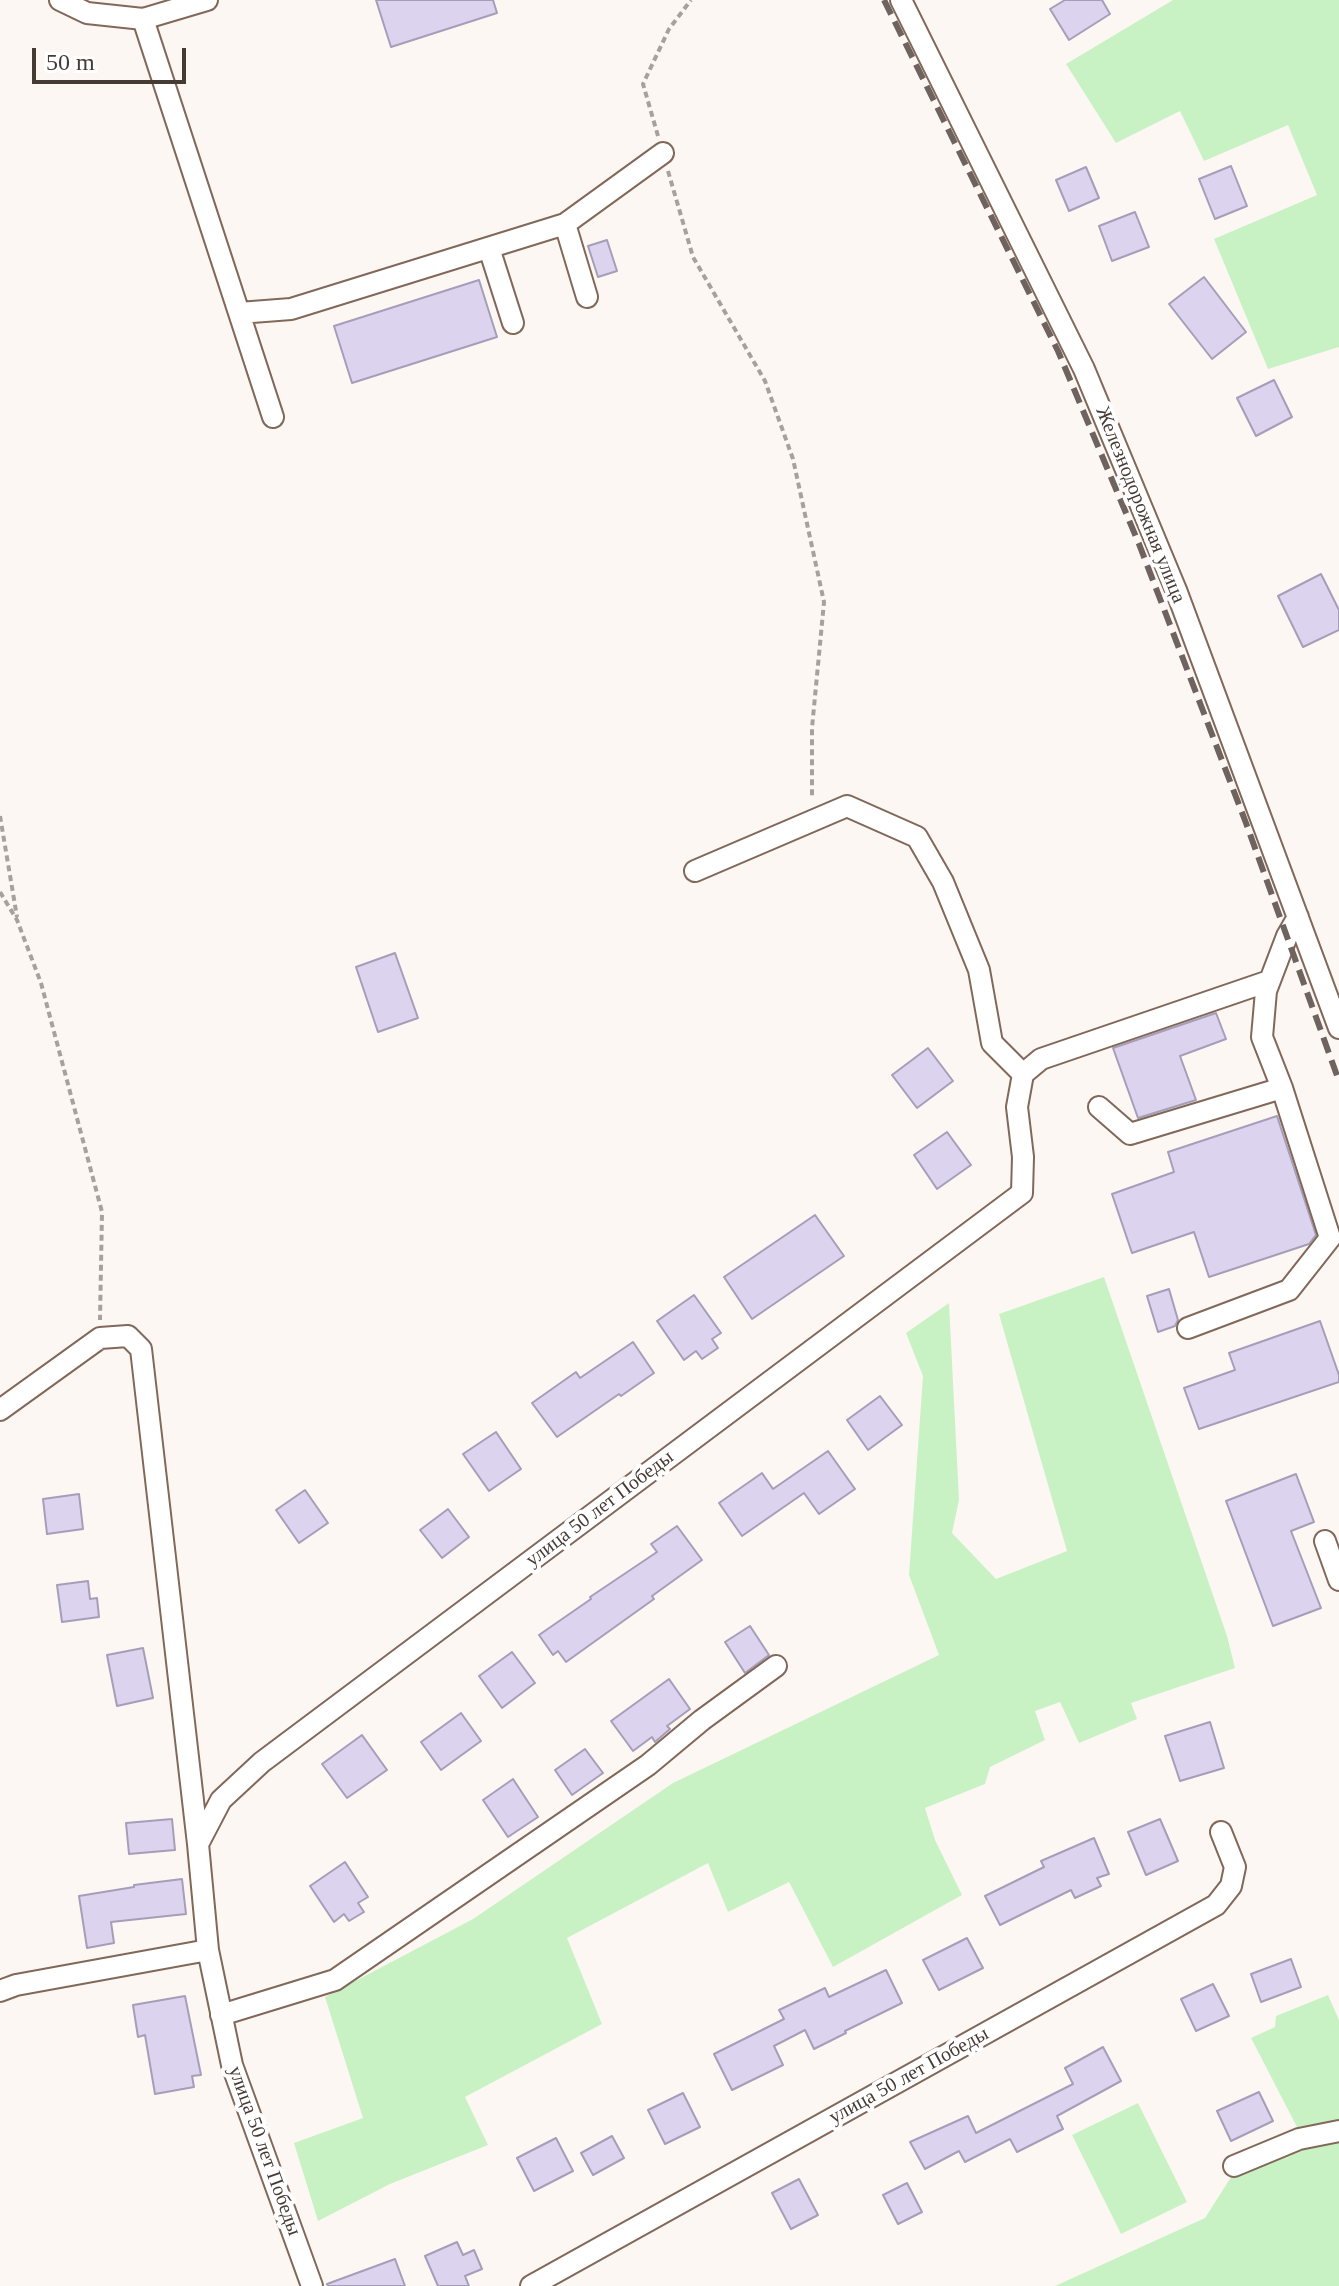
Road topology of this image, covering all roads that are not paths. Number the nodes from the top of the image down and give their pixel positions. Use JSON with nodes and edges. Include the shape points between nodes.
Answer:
{"nodes":[{"id":1,"x":60,"y":0,"type":"edge"},
{"id":2,"x":207,"y":0,"type":"edge"},
{"id":3,"x":901,"y":0,"type":"edge"},
{"id":4,"x":143,"y":19,"type":"junction"},
{"id":5,"x":663,"y":153,"type":"road end"},
{"id":6,"x":565,"y":224,"type":"junction"},
{"id":7,"x":489,"y":248,"type":"junction"},
{"id":8,"x":587,"y":297,"type":"dead end"},
{"id":9,"x":239,"y":313,"type":"junction"},
{"id":10,"x":513,"y":323,"type":"dead end"},
{"id":11,"x":273,"y":417,"type":"dead end"},
{"id":12,"x":695,"y":871,"type":"dead end"},
{"id":13,"x":1298,"y":917,"type":"junction"},
{"id":14,"x":1269,"y":981,"type":"junction"},
{"id":15,"x":1339,"y":1028,"type":"edge"},
{"id":16,"x":1023,"y":1074,"type":"junction"},
{"id":17,"x":1282,"y":1088,"type":"junction"},
{"id":18,"x":1099,"y":1107,"type":"dead end"},
{"id":19,"x":1188,"y":1328,"type":"dead end"},
{"id":20,"x":0,"y":1410,"type":"edge"},
{"id":21,"x":1325,"y":1541,"type":"dead end"},
{"id":22,"x":1339,"y":1580,"type":"edge"},
{"id":23,"x":776,"y":1666,"type":"dead end"},
{"id":24,"x":1221,"y":1832,"type":"dead end"},
{"id":25,"x":198,"y":1844,"type":"junction"},
{"id":26,"x":208,"y":1950,"type":"junction"},
{"id":27,"x":0,"y":1991,"type":"edge"},
{"id":28,"x":221,"y":2015,"type":"junction"},
{"id":29,"x":1339,"y":2131,"type":"edge"},
{"id":30,"x":1234,"y":2166,"type":"dead end"},
{"id":31,"x":312,"y":2286,"type":"edge"},
{"id":32,"x":531,"y":2286,"type":"edge"}],
"edges":[{"from":1,"to":4,"type":"street","via":[[87,13]]},
{"from":2,"to":4,"type":"street"},
{"from":3,"to":13,"type":"street","name":"Железнодорожная улица","via":[[1084,369],[1176,590]]},
{"from":4,"to":9,"type":"street"},
{"from":5,"to":6,"type":"street"},
{"from":6,"to":7,"type":"street"},
{"from":6,"to":8,"type":"street"},
{"from":7,"to":9,"type":"street","via":[[291,309]]},
{"from":7,"to":10,"type":"street"},
{"from":9,"to":11,"type":"street"},
{"from":12,"to":16,"type":"street","via":[[847,806],[917,837],[943,882],[979,970],[992,1043]]},
{"from":13,"to":14,"type":"street"},
{"from":13,"to":15,"type":"street","name":"Железнодорожная улица"},
{"from":14,"to":16,"type":"street","via":[[1041,1059]]},
{"from":14,"to":17,"type":"street","via":[[1262,1037]]},
{"from":16,"to":25,"type":"street","name":"улица 50 лет Победы","via":[[1017,1107],[1022,1193],[262,1762],[221,1800]]},
{"from":17,"to":18,"type":"street","via":[[1130,1134]]},
{"from":17,"to":19,"type":"street","via":[[1330,1238],[1289,1290]]},
{"from":20,"to":25,"type":"street","name":"улица 50 лет Победы","via":[[100,1338],[128,1336],[141,1349]]},
{"from":21,"to":22,"type":"street"},
{"from":23,"to":28,"type":"street","via":[[648,1765],[335,1980]]},
{"from":24,"to":32,"type":"street","name":"улица 50 лет Победы","via":[[1235,1867],[1231,1886],[1216,1905]]},
{"from":25,"to":26,"type":"street","name":"улица 50 лет Победы"},
{"from":26,"to":27,"type":"street"},
{"from":26,"to":28,"type":"street","name":"улица 50 лет Победы"},
{"from":28,"to":31,"type":"street","name":"улица 50 лет Победы","via":[[232,2065]]},
{"from":29,"to":30,"type":"street","via":[[1299,2139]]}]}
